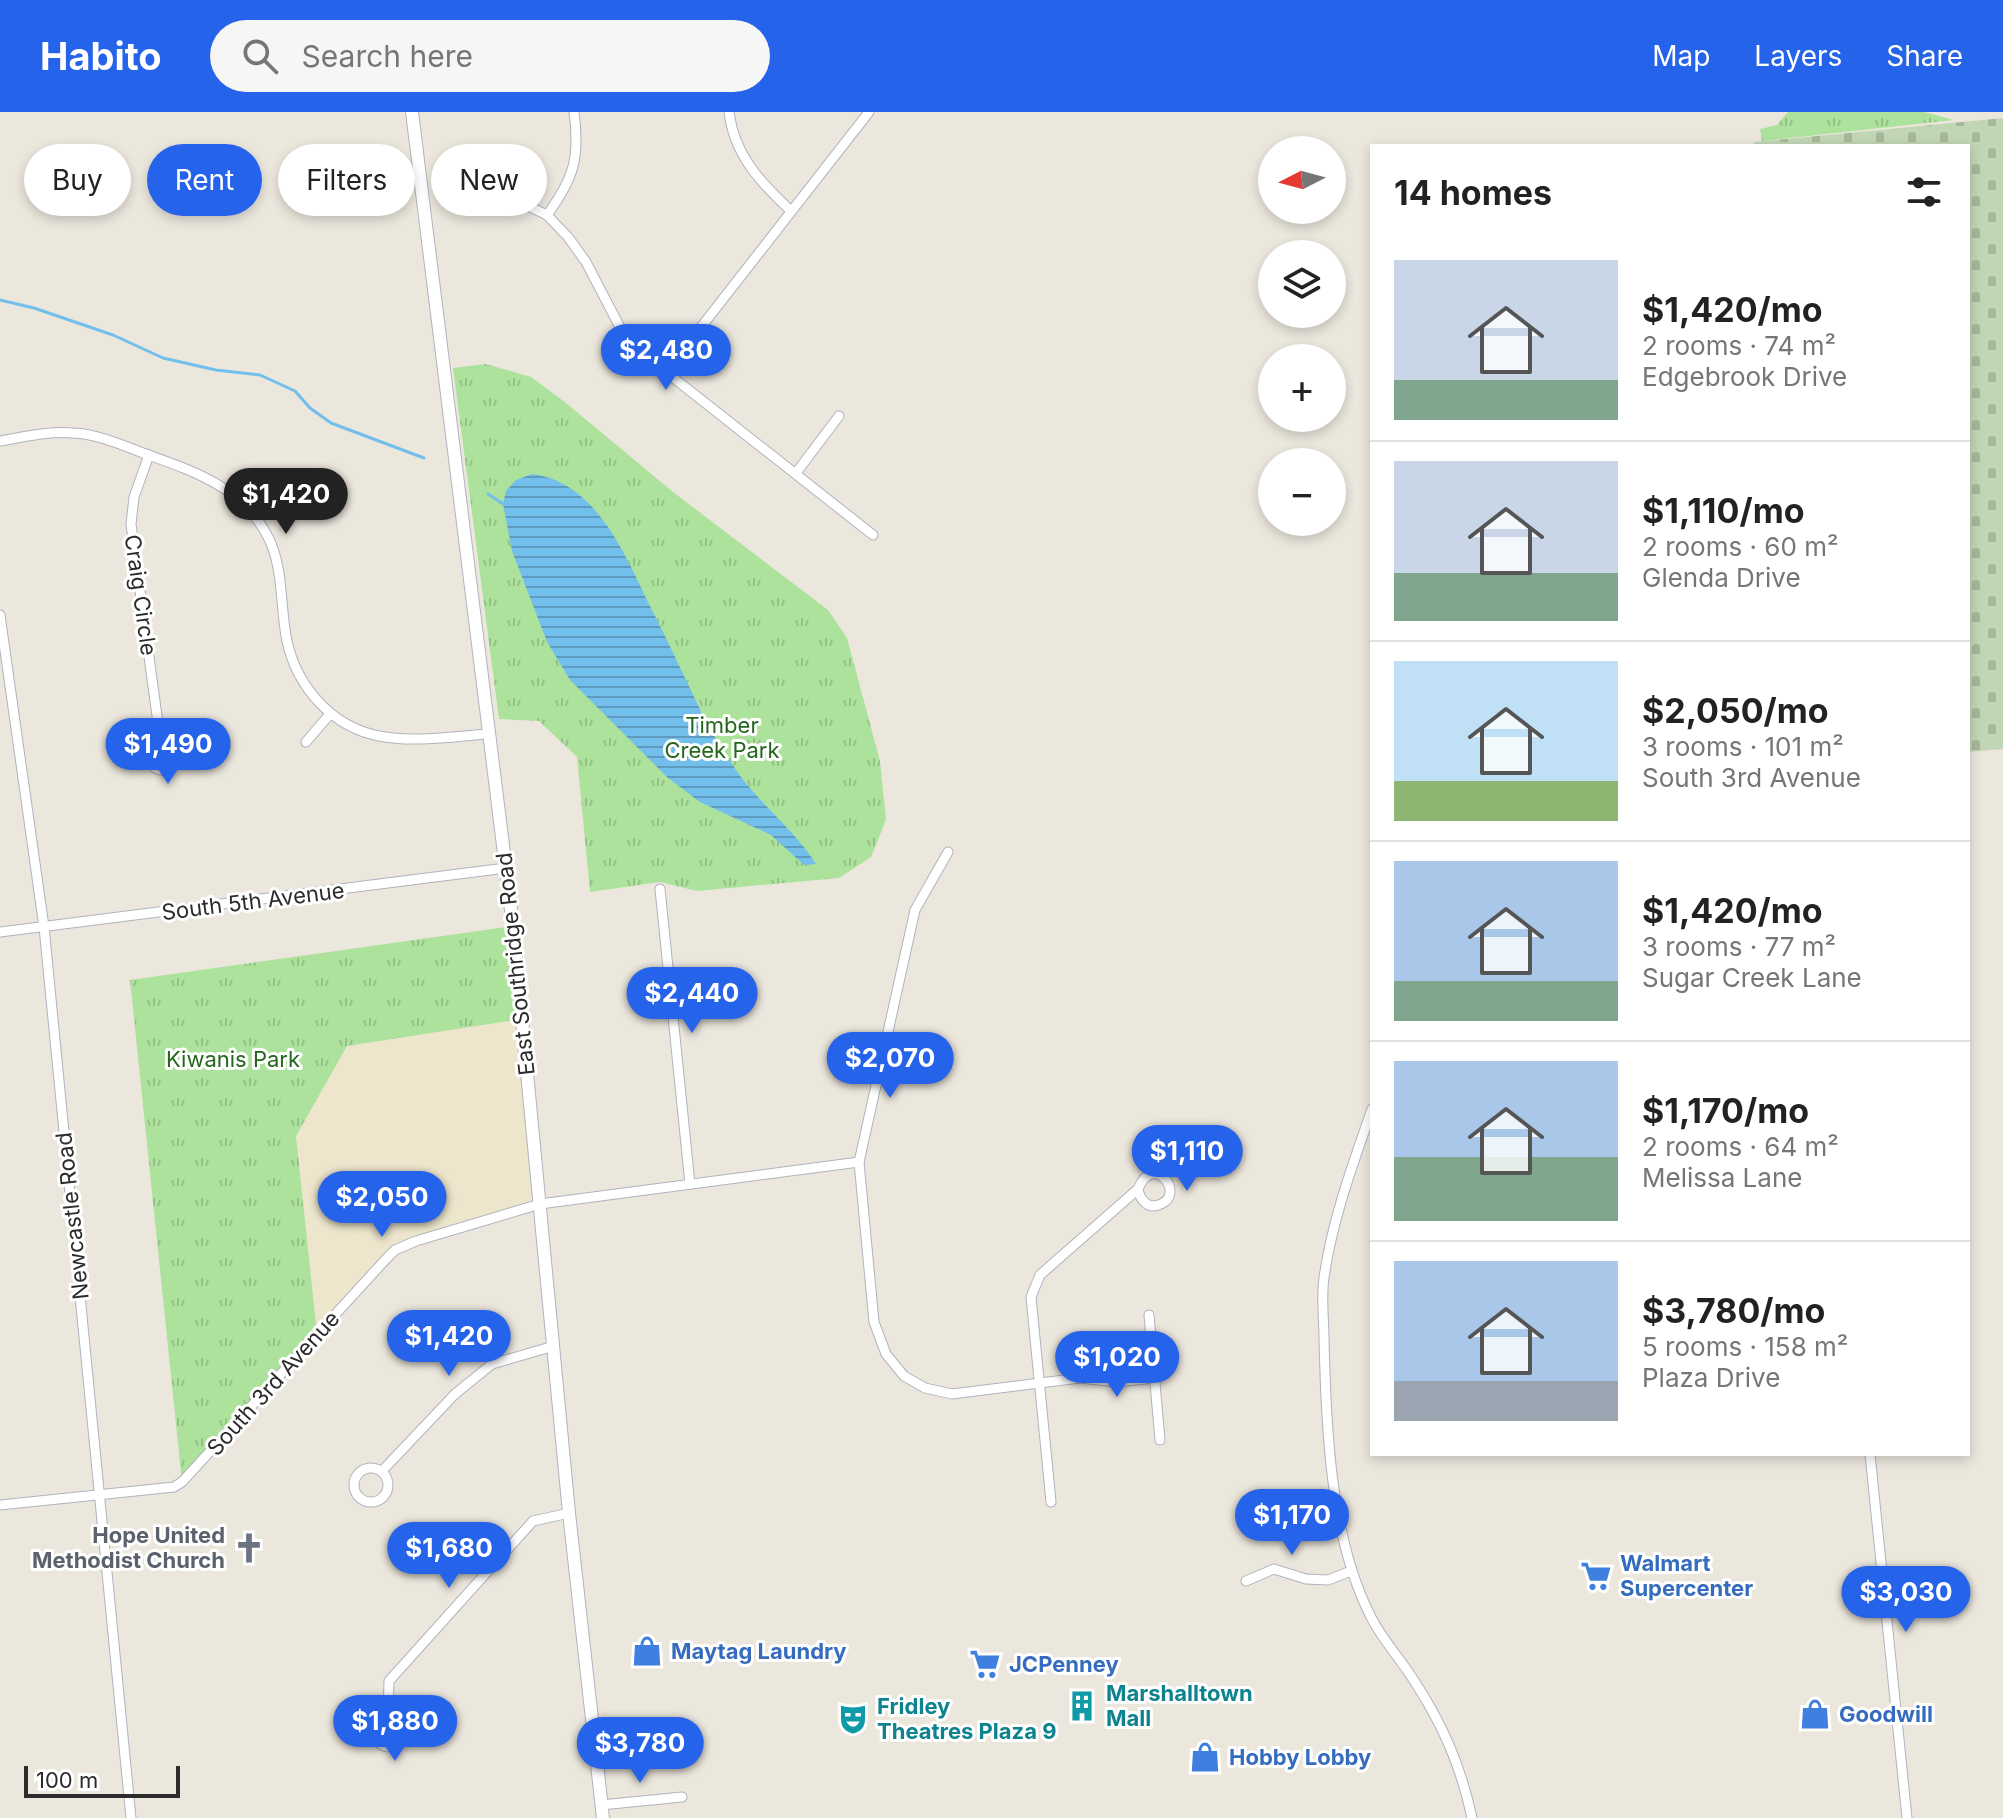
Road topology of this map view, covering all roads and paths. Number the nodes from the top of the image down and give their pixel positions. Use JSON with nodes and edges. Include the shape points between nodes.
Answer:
{"nodes":[{"id":1,"x":412,"y":112,"type":"edge"},
{"id":2,"x":574,"y":112,"type":"edge"},
{"id":3,"x":729,"y":112,"type":"edge"},
{"id":4,"x":869,"y":112,"type":"edge"},
{"id":5,"x":791,"y":211,"type":"junction"},
{"id":6,"x":547,"y":215,"type":"joint"},
{"id":7,"x":666,"y":372,"type":"junction"},
{"id":8,"x":839,"y":416,"type":"dead end"},
{"id":9,"x":0,"y":441,"type":"edge"},
{"id":10,"x":149,"y":455,"type":"junction"},
{"id":11,"x":796,"y":473,"type":"junction"},
{"id":12,"x":873,"y":535,"type":"dead end"},
{"id":13,"x":0,"y":615,"type":"edge"},
{"id":14,"x":330,"y":714,"type":"junction"},
{"id":15,"x":489,"y":734,"type":"junction"},
{"id":16,"x":160,"y":738,"type":"dead end"},
{"id":17,"x":306,"y":742,"type":"dead end"},
{"id":18,"x":948,"y":852,"type":"dead end"},
{"id":19,"x":506,"y":868,"type":"junction"},
{"id":20,"x":660,"y":889,"type":"dead end"},
{"id":21,"x":44,"y":927,"type":"junction"},
{"id":22,"x":0,"y":932,"type":"edge"},
{"id":23,"x":1370,"y":1115,"type":"edge"},
{"id":24,"x":859,"y":1162,"type":"junction"},
{"id":25,"x":690,"y":1184,"type":"junction"},
{"id":26,"x":1138,"y":1189,"type":"dead end"},
{"id":27,"x":540,"y":1204,"type":"junction"},
{"id":28,"x":1149,"y":1315,"type":"dead end"},
{"id":29,"x":554,"y":1346,"type":"junction"},
{"id":30,"x":1154,"y":1378,"type":"junction"},
{"id":31,"x":1039,"y":1383,"type":"junction"},
{"id":32,"x":1160,"y":1440,"type":"dead end"},
{"id":33,"x":1870,"y":1456,"type":"edge"},
{"id":34,"x":382,"y":1471,"type":"dead end"},
{"id":35,"x":99,"y":1495,"type":"junction"},
{"id":36,"x":1051,"y":1502,"type":"dead end"},
{"id":37,"x":0,"y":1505,"type":"edge"},
{"id":38,"x":569,"y":1513,"type":"junction"},
{"id":39,"x":1351,"y":1571,"type":"junction"},
{"id":40,"x":1246,"y":1581,"type":"dead end"},
{"id":41,"x":388,"y":1715,"type":"dead end"},
{"id":42,"x":682,"y":1797,"type":"dead end"},
{"id":43,"x":602,"y":1811,"type":"edge"},
{"id":44,"x":131,"y":1818,"type":"edge"},
{"id":45,"x":1472,"y":1818,"type":"edge"},
{"id":46,"x":1907,"y":1818,"type":"edge"}],
"edges":[{"from":1,"to":15,"type":"street","name":"East Southridge Road"},
{"from":2,"to":6,"type":"street","via":[[576,165]]},
{"from":3,"to":5,"type":"street","via":[[745,159]]},
{"from":4,"to":5,"type":"street"},
{"from":5,"to":7,"type":"street"},
{"from":6,"to":7,"type":"street","via":[[586,262],[623,333]]},
{"from":7,"to":11,"type":"street"},
{"from":8,"to":11,"type":"street"},
{"from":9,"to":10,"type":"street","via":[[88,434]]},
{"from":10,"to":14,"type":"street","via":[[214,481],[253,514],[270,541],[294,662],[303,683]]},
{"from":10,"to":16,"type":"street","name":"Craig Circle","via":[[131,524]]},
{"from":11,"to":12,"type":"street"},
{"from":13,"to":21,"type":"street","name":"Newcastle Road"},
{"from":14,"to":15,"type":"street","via":[[379,736]]},
{"from":14,"to":17,"type":"street"},
{"from":15,"to":19,"type":"street","name":"East Southridge Road"},
{"from":18,"to":24,"type":"street","via":[[915,910]]},
{"from":19,"to":21,"type":"street","name":"South 5th Avenue"},
{"from":19,"to":27,"type":"street","name":"East Southridge Road"},
{"from":20,"to":25,"type":"street"},
{"from":21,"to":22,"type":"street","name":"South 5th Avenue"},
{"from":21,"to":35,"type":"street","name":"Newcastle Road"},
{"from":23,"to":39,"type":"street","via":[[1343,1191],[1323,1280],[1335,1487]]},
{"from":24,"to":25,"type":"street","name":"South 3rd Avenue"},
{"from":24,"to":31,"type":"street","via":[[874,1322],[886,1354],[904,1376],[952,1394]]},
{"from":25,"to":27,"type":"street","name":"South 3rd Avenue"},
{"from":26,"to":31,"type":"street","via":[[1040,1275],[1031,1297]]},
{"from":27,"to":29,"type":"street","name":"East Southridge Road"},
{"from":27,"to":35,"type":"street","name":"South 3rd Avenue","via":[[395,1250],[182,1482],[164,1489]]},
{"from":28,"to":30,"type":"street"},
{"from":29,"to":34,"type":"street","via":[[492,1364],[455,1394]]},
{"from":29,"to":38,"type":"street","name":"East Southridge Road"},
{"from":30,"to":31,"type":"street"},
{"from":30,"to":32,"type":"street"},
{"from":31,"to":36,"type":"street"},
{"from":33,"to":46,"type":"street"},
{"from":35,"to":37,"type":"street","name":"South 3rd Avenue"},
{"from":35,"to":44,"type":"street","name":"Newcastle Road"},
{"from":38,"to":41,"type":"street","via":[[533,1521],[389,1681]]},
{"from":38,"to":43,"type":"street","name":"East Southridge Road"},
{"from":39,"to":40,"type":"street","via":[[1328,1580],[1274,1569]]},
{"from":39,"to":45,"type":"street","via":[[1370,1615],[1453,1750]]},
{"from":42,"to":43,"type":"street"}]}
